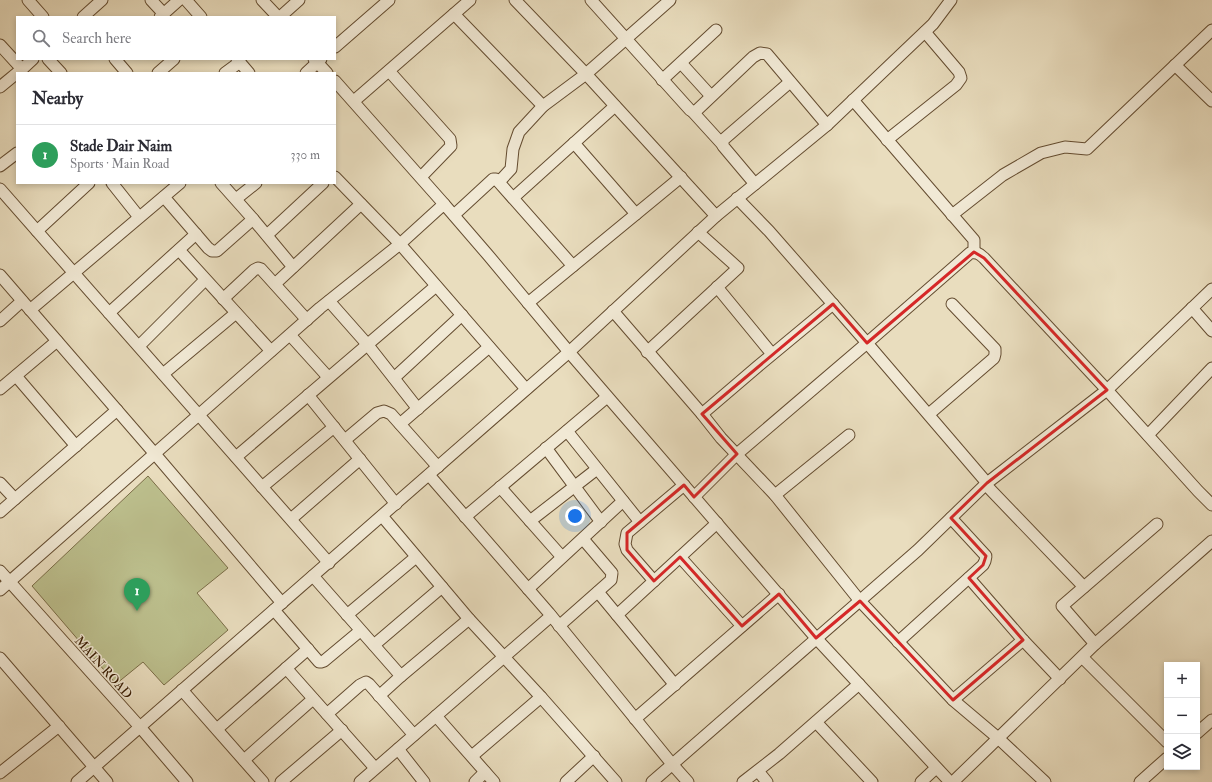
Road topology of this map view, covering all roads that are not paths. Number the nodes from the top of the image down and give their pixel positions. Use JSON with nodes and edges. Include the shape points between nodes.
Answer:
{"nodes":[{"id":1,"x":28,"y":0,"type":"edge"},
{"id":2,"x":102,"y":0,"type":"edge"},
{"id":3,"x":151,"y":0,"type":"edge"},
{"id":4,"x":179,"y":0,"type":"edge"},
{"id":5,"x":186,"y":0,"type":"edge"},
{"id":6,"x":262,"y":0,"type":"edge"},
{"id":7,"x":299,"y":0,"type":"edge"},
{"id":8,"x":389,"y":0,"type":"edge"},
{"id":9,"x":470,"y":0,"type":"edge"},
{"id":10,"x":515,"y":0,"type":"edge"},
{"id":11,"x":591,"y":0,"type":"edge"},
{"id":12,"x":670,"y":0,"type":"edge"},
{"id":13,"x":951,"y":0,"type":"edge"},
{"id":14,"x":454,"y":14,"type":"junction"},
{"id":15,"x":162,"y":15,"type":"edge"},
{"id":16,"x":42,"y":16,"type":"edge"},
{"id":17,"x":84,"y":16,"type":"edge"},
{"id":18,"x":200,"y":16,"type":"edge"},
{"id":19,"x":278,"y":16,"type":"edge"},
{"id":20,"x":280,"y":16,"type":"edge"},
{"id":21,"x":716,"y":30,"type":"dead end"},
{"id":22,"x":1212,"y":30,"type":"edge"},
{"id":23,"x":925,"y":32,"type":"junction"},
{"id":24,"x":626,"y":39,"type":"junction"},
{"id":25,"x":0,"y":45,"type":"edge"},
{"id":26,"x":336,"y":46,"type":"edge"},
{"id":27,"x":33,"y":60,"type":"edge"},
{"id":28,"x":49,"y":60,"type":"edge"},
{"id":29,"x":116,"y":60,"type":"edge"},
{"id":30,"x":173,"y":60,"type":"edge"},
{"id":31,"x":318,"y":60,"type":"edge"},
{"id":32,"x":239,"y":61,"type":"edge"},
{"id":33,"x":681,"y":63,"type":"junction"},
{"id":34,"x":1175,"y":65,"type":"junction"},
{"id":35,"x":389,"y":71,"type":"junction"},
{"id":36,"x":19,"y":72,"type":"edge"},
{"id":37,"x":60,"y":72,"type":"edge"},
{"id":38,"x":125,"y":72,"type":"edge"},
{"id":39,"x":159,"y":72,"type":"edge"},
{"id":40,"x":226,"y":72,"type":"edge"},
{"id":41,"x":248,"y":72,"type":"edge"},
{"id":42,"x":307,"y":72,"type":"edge"},
{"id":43,"x":326,"y":72,"type":"edge"},
{"id":44,"x":16,"y":74,"type":"edge"},
{"id":45,"x":586,"y":74,"type":"junction"},
{"id":46,"x":662,"y":80,"type":"junction"},
{"id":47,"x":336,"y":82,"type":"edge"},
{"id":48,"x":790,"y":82,"type":"junction"},
{"id":49,"x":0,"y":87,"type":"edge"},
{"id":50,"x":711,"y":96,"type":"junction"},
{"id":51,"x":853,"y":100,"type":"junction"},
{"id":52,"x":354,"y":101,"type":"junction"},
{"id":53,"x":1212,"y":101,"type":"edge"},
{"id":54,"x":543,"y":106,"type":"junction"},
{"id":55,"x":615,"y":106,"type":"junction"},
{"id":56,"x":692,"y":112,"type":"junction"},
{"id":57,"x":826,"y":125,"type":"junction"},
{"id":58,"x":887,"y":140,"type":"junction"},
{"id":59,"x":574,"y":143,"type":"junction"},
{"id":60,"x":722,"y":144,"type":"junction"},
{"id":61,"x":16,"y":154,"type":"edge"},
{"id":62,"x":0,"y":166,"type":"edge"},
{"id":63,"x":421,"y":177,"type":"junction"},
{"id":64,"x":681,"y":177,"type":"junction"},
{"id":65,"x":336,"y":178,"type":"edge"},
{"id":66,"x":499,"y":182,"type":"junction"},
{"id":67,"x":88,"y":184,"type":"edge"},
{"id":68,"x":113,"y":184,"type":"edge"},
{"id":69,"x":179,"y":184,"type":"edge"},
{"id":70,"x":222,"y":184,"type":"edge"},
{"id":71,"x":255,"y":184,"type":"edge"},
{"id":72,"x":322,"y":184,"type":"edge"},
{"id":73,"x":755,"y":184,"type":"junction"},
{"id":74,"x":0,"y":189,"type":"edge"},
{"id":75,"x":164,"y":197,"type":"junction"},
{"id":76,"x":513,"y":198,"type":"junction"},
{"id":77,"x":737,"y":198,"type":"junction"},
{"id":78,"x":236,"y":199,"type":"junction"},
{"id":79,"x":361,"y":204,"type":"junction"},
{"id":80,"x":444,"y":204,"type":"junction"},
{"id":81,"x":636,"y":214,"type":"junction"},
{"id":82,"x":454,"y":215,"type":"junction"},
{"id":83,"x":952,"y":215,"type":"junction"},
{"id":84,"x":716,"y":216,"type":"junction"},
{"id":85,"x":140,"y":217,"type":"junction"},
{"id":86,"x":253,"y":219,"type":"junction"},
{"id":87,"x":38,"y":231,"type":"junction"},
{"id":88,"x":698,"y":232,"type":"junction"},
{"id":89,"x":196,"y":234,"type":"junction"},
{"id":90,"x":267,"y":235,"type":"junction"},
{"id":91,"x":400,"y":244,"type":"junction"},
{"id":92,"x":178,"y":250,"type":"junction"},
{"id":93,"x":974,"y":252,"type":"junction"},
{"id":94,"x":573,"y":266,"type":"junction"},
{"id":95,"x":293,"y":267,"type":"junction"},
{"id":96,"x":74,"y":273,"type":"junction"},
{"id":97,"x":0,"y":275,"type":"edge"},
{"id":98,"x":205,"y":280,"type":"junction"},
{"id":99,"x":275,"y":284,"type":"junction"},
{"id":100,"x":436,"y":286,"type":"junction"},
{"id":101,"x":717,"y":287,"type":"junction"},
{"id":102,"x":1212,"y":289,"type":"edge"},
{"id":103,"x":223,"y":299,"type":"junction"},
{"id":104,"x":22,"y":301,"type":"junction"},
{"id":105,"x":329,"y":301,"type":"junction"},
{"id":106,"x":528,"y":303,"type":"junction"},
{"id":107,"x":832,"y":304,"type":"junction"},
{"id":108,"x":952,"y":304,"type":"dead end"},
{"id":109,"x":1192,"y":308,"type":"junction"},
{"id":110,"x":30,"y":310,"type":"junction"},
{"id":111,"x":613,"y":311,"type":"junction"},
{"id":112,"x":110,"y":313,"type":"junction"},
{"id":113,"x":236,"y":313,"type":"junction"},
{"id":114,"x":462,"y":315,"type":"junction"},
{"id":115,"x":307,"y":320,"type":"junction"},
{"id":116,"x":0,"y":321,"type":"edge"},
{"id":117,"x":1212,"y":331,"type":"edge"},
{"id":118,"x":290,"y":335,"type":"junction"},
{"id":119,"x":57,"y":341,"type":"junction"},
{"id":120,"x":867,"y":343,"type":"junction"},
{"id":121,"x":367,"y":344,"type":"junction"},
{"id":122,"x":139,"y":346,"type":"junction"},
{"id":123,"x":489,"y":347,"type":"junction"},
{"id":124,"x":271,"y":351,"type":"junction"},
{"id":125,"x":569,"y":352,"type":"junction"},
{"id":126,"x":647,"y":352,"type":"junction"},
{"id":127,"x":772,"y":354,"type":"junction"},
{"id":128,"x":1212,"y":368,"type":"edge"},
{"id":129,"x":163,"y":374,"type":"junction"},
{"id":130,"x":16,"y":376,"type":"junction"},
{"id":131,"x":328,"y":378,"type":"junction"},
{"id":132,"x":394,"y":378,"type":"junction"},
{"id":133,"x":0,"y":389,"type":"edge"},
{"id":134,"x":526,"y":389,"type":"junction"},
{"id":135,"x":1107,"y":390,"type":"junction"},
{"id":136,"x":308,"y":394,"type":"junction"},
{"id":137,"x":607,"y":397,"type":"junction"},
{"id":138,"x":418,"y":409,"type":"junction"},
{"id":139,"x":117,"y":410,"type":"junction"},
{"id":140,"x":702,"y":414,"type":"junction"},
{"id":141,"x":929,"y":414,"type":"junction"},
{"id":142,"x":199,"y":415,"type":"junction"},
{"id":143,"x":400,"y":424,"type":"junction"},
{"id":144,"x":334,"y":427,"type":"junction"},
{"id":145,"x":567,"y":431,"type":"junction"},
{"id":146,"x":849,"y":435,"type":"dead end"},
{"id":147,"x":1148,"y":435,"type":"junction"},
{"id":148,"x":344,"y":440,"type":"junction"},
{"id":149,"x":76,"y":446,"type":"junction"},
{"id":150,"x":546,"y":448,"type":"junction"},
{"id":151,"x":155,"y":454,"type":"junction"},
{"id":152,"x":737,"y":454,"type":"junction"},
{"id":153,"x":236,"y":457,"type":"junction"},
{"id":154,"x":360,"y":458,"type":"junction"},
{"id":155,"x":438,"y":467,"type":"junction"},
{"id":156,"x":597,"y":469,"type":"junction"},
{"id":157,"x":429,"y":475,"type":"junction"},
{"id":158,"x":0,"y":483,"type":"edge"},
{"id":159,"x":987,"y":484,"type":"junction"},
{"id":160,"x":684,"y":485,"type":"junction"},
{"id":161,"x":574,"y":486,"type":"junction"},
{"id":162,"x":262,"y":487,"type":"junction"},
{"id":163,"x":500,"y":487,"type":"junction"},
{"id":164,"x":775,"y":495,"type":"junction"},
{"id":165,"x":694,"y":497,"type":"junction"},
{"id":166,"x":15,"y":500,"type":"junction"},
{"id":167,"x":623,"y":501,"type":"junction"},
{"id":168,"x":1211,"y":502,"type":"edge"},
{"id":169,"x":396,"y":504,"type":"junction"},
{"id":170,"x":0,"y":512,"type":"edge"},
{"id":171,"x":382,"y":516,"type":"junction"},
{"id":172,"x":465,"y":517,"type":"junction"},
{"id":173,"x":951,"y":518,"type":"junction"},
{"id":174,"x":290,"y":519,"type":"junction"},
{"id":175,"x":530,"y":521,"type":"junction"},
{"id":176,"x":601,"y":522,"type":"junction"},
{"id":177,"x":640,"y":522,"type":"junction"},
{"id":178,"x":717,"y":523,"type":"junction"},
{"id":179,"x":1157,"y":524,"type":"dead end"},
{"id":180,"x":583,"y":538,"type":"junction"},
{"id":181,"x":1212,"y":541,"type":"edge"},
{"id":182,"x":416,"y":557,"type":"junction"},
{"id":183,"x":562,"y":557,"type":"junction"},
{"id":184,"x":680,"y":557,"type":"junction"},
{"id":185,"x":329,"y":562,"type":"junction"},
{"id":186,"x":0,"y":571,"type":"edge"},
{"id":187,"x":313,"y":576,"type":"junction"},
{"id":188,"x":969,"y":578,"type":"junction"},
{"id":189,"x":654,"y":581,"type":"junction"},
{"id":190,"x":9,"y":582,"type":"junction"},
{"id":191,"x":442,"y":587,"type":"junction"},
{"id":192,"x":1084,"y":587,"type":"junction"},
{"id":193,"x":528,"y":589,"type":"junction"},
{"id":194,"x":0,"y":590,"type":"edge"},
{"id":195,"x":598,"y":592,"type":"junction"},
{"id":196,"x":779,"y":594,"type":"junction"},
{"id":197,"x":860,"y":601,"type":"junction"},
{"id":198,"x":278,"y":607,"type":"junction"},
{"id":199,"x":346,"y":615,"type":"junction"},
{"id":200,"x":617,"y":615,"type":"junction"},
{"id":201,"x":551,"y":616,"type":"junction"},
{"id":202,"x":469,"y":619,"type":"junction"},
{"id":203,"x":559,"y":626,"type":"junction"},
{"id":204,"x":742,"y":626,"type":"junction"},
{"id":205,"x":360,"y":631,"type":"junction"},
{"id":206,"x":816,"y":638,"type":"junction"},
{"id":207,"x":1023,"y":640,"type":"junction"},
{"id":208,"x":898,"y":642,"type":"junction"},
{"id":209,"x":1096,"y":644,"type":"junction"},
{"id":210,"x":374,"y":645,"type":"junction"},
{"id":211,"x":308,"y":649,"type":"junction"},
{"id":212,"x":504,"y":656,"type":"junction"},
{"id":213,"x":1083,"y":658,"type":"junction"},
{"id":214,"x":1,"y":661,"type":"edge"},
{"id":215,"x":286,"y":668,"type":"junction"},
{"id":216,"x":401,"y":676,"type":"junction"},
{"id":217,"x":1060,"y":679,"type":"junction"},
{"id":218,"x":859,"y":684,"type":"junction"},
{"id":219,"x":675,"y":685,"type":"junction"},
{"id":220,"x":182,"y":690,"type":"junction"},
{"id":221,"x":380,"y":696,"type":"junction"},
{"id":222,"x":541,"y":697,"type":"junction"},
{"id":223,"x":313,"y":699,"type":"junction"},
{"id":224,"x":953,"y":700,"type":"junction"},
{"id":225,"x":327,"y":714,"type":"junction"},
{"id":226,"x":436,"y":716,"type":"junction"},
{"id":227,"x":635,"y":719,"type":"junction"},
{"id":228,"x":1212,"y":720,"type":"edge"},
{"id":229,"x":816,"y":722,"type":"junction"},
{"id":230,"x":59,"y":726,"type":"junction"},
{"id":231,"x":140,"y":727,"type":"junction"},
{"id":232,"x":217,"y":729,"type":"junction"},
{"id":233,"x":342,"y":730,"type":"junction"},
{"id":234,"x":1200,"y":730,"type":"edge"},
{"id":235,"x":414,"y":735,"type":"junction"},
{"id":236,"x":998,"y":738,"type":"junction"},
{"id":237,"x":1164,"y":739,"type":"edge"},
{"id":238,"x":398,"y":749,"type":"junction"},
{"id":239,"x":472,"y":756,"type":"junction"},
{"id":240,"x":594,"y":756,"type":"junction"},
{"id":241,"x":244,"y":760,"type":"junction"},
{"id":242,"x":1164,"y":761,"type":"edge"},
{"id":243,"x":672,"y":764,"type":"junction"},
{"id":244,"x":94,"y":768,"type":"junction"},
{"id":245,"x":376,"y":768,"type":"junction"},
{"id":246,"x":936,"y":768,"type":"junction"},
{"id":247,"x":758,"y":770,"type":"junction"},
{"id":248,"x":485,"y":772,"type":"junction"},
{"id":249,"x":0,"y":773,"type":"edge"},
{"id":250,"x":77,"y":782,"type":"edge"},
{"id":251,"x":107,"y":782,"type":"edge"},
{"id":252,"x":187,"y":782,"type":"edge"},
{"id":253,"x":264,"y":782,"type":"edge"},
{"id":254,"x":281,"y":782,"type":"edge"},
{"id":255,"x":360,"y":782,"type":"edge"},
{"id":256,"x":424,"y":782,"type":"edge"},
{"id":257,"x":475,"y":782,"type":"edge"},
{"id":258,"x":494,"y":782,"type":"edge"},
{"id":259,"x":566,"y":782,"type":"edge"},
{"id":260,"x":616,"y":782,"type":"edge"},
{"id":261,"x":652,"y":782,"type":"edge"},
{"id":262,"x":688,"y":782,"type":"edge"},
{"id":263,"x":743,"y":782,"type":"edge"},
{"id":264,"x":767,"y":782,"type":"edge"},
{"id":265,"x":872,"y":782,"type":"edge"},
{"id":266,"x":921,"y":782,"type":"edge"},
{"id":267,"x":951,"y":782,"type":"edge"},
{"id":268,"x":1045,"y":782,"type":"edge"},
{"id":269,"x":1140,"y":782,"type":"edge"}],
"edges":[{"from":1,"to":16,"type":"street"},
{"from":2,"to":17,"type":"street"},
{"from":3,"to":15,"type":"street"},
{"from":4,"to":15,"type":"street"},
{"from":5,"to":18,"type":"street"},
{"from":6,"to":19,"type":"street"},
{"from":7,"to":20,"type":"street"},
{"from":8,"to":26,"type":"street"},
{"from":9,"to":14,"type":"street"},
{"from":10,"to":45,"type":"street"},
{"from":11,"to":24,"type":"street"},
{"from":12,"to":24,"type":"street"},
{"from":13,"to":23,"type":"street"},
{"from":14,"to":35,"type":"street"},
{"from":14,"to":54,"type":"street"},
{"from":21,"to":33,"type":"street"},
{"from":22,"to":34,"type":"street"},
{"from":23,"to":51,"type":"street"},
{"from":23,"to":58,"type":"street","via":[[959,72],[961,78],[956,85]]},
{"from":24,"to":45,"type":"street"},
{"from":24,"to":46,"type":"street"},
{"from":25,"to":36,"type":"street"},
{"from":27,"to":36,"type":"street"},
{"from":28,"to":37,"type":"street"},
{"from":29,"to":38,"type":"street"},
{"from":30,"to":39,"type":"street"},
{"from":31,"to":42,"type":"street"},
{"from":31,"to":43,"type":"street"},
{"from":32,"to":40,"type":"street"},
{"from":32,"to":41,"type":"street"},
{"from":33,"to":46,"type":"street"},
{"from":33,"to":50,"type":"street"},
{"from":34,"to":53,"type":"street"},
{"from":34,"to":83,"type":"street","via":[[1087,149],[1065,147],[1041,153],[1003,175]]},
{"from":35,"to":52,"type":"street"},
{"from":35,"to":63,"type":"street","via":[[450,139],[451,146]]},
{"from":44,"to":49,"type":"street"},
{"from":45,"to":54,"type":"street"},
{"from":45,"to":55,"type":"street"},
{"from":46,"to":56,"type":"street"},
{"from":47,"to":52,"type":"street"},
{"from":48,"to":50,"type":"street","via":[[767,54],[760,53]]},
{"from":48,"to":57,"type":"street"},
{"from":48,"to":60,"type":"street","via":[[723,140]]},
{"from":50,"to":56,"type":"street"},
{"from":51,"to":57,"type":"street"},
{"from":51,"to":58,"type":"street"},
{"from":52,"to":63,"type":"street"},
{"from":54,"to":66,"type":"street","via":[[519,132],[510,169]]},
{"from":55,"to":59,"type":"street"},
{"from":55,"to":64,"type":"street"},
{"from":56,"to":60,"type":"street"},
{"from":57,"to":73,"type":"street"},
{"from":58,"to":83,"type":"street"},
{"from":59,"to":76,"type":"street"},
{"from":59,"to":81,"type":"street"},
{"from":60,"to":73,"type":"street"},
{"from":61,"to":62,"type":"street"},
{"from":63,"to":80,"type":"street"},
{"from":64,"to":81,"type":"street"},
{"from":64,"to":84,"type":"street"},
{"from":65,"to":79,"type":"street"},
{"from":66,"to":76,"type":"street"},
{"from":66,"to":82,"type":"street","via":[[493,179]]},
{"from":67,"to":87,"type":"street"},
{"from":68,"to":85,"type":"street"},
{"from":69,"to":75,"type":"street"},
{"from":70,"to":78,"type":"street"},
{"from":71,"to":78,"type":"street"},
{"from":72,"to":90,"type":"street"},
{"from":73,"to":77,"type":"street"},
{"from":74,"to":87,"type":"street"},
{"from":75,"to":85,"type":"street"},
{"from":75,"to":89,"type":"street"},
{"from":76,"to":94,"type":"street"},
{"from":77,"to":84,"type":"street"},
{"from":77,"to":107,"type":"street"},
{"from":78,"to":86,"type":"street"},
{"from":79,"to":91,"type":"street"},
{"from":79,"to":95,"type":"street"},
{"from":80,"to":82,"type":"street"},
{"from":80,"to":91,"type":"street"},
{"from":81,"to":94,"type":"street"},
{"from":82,"to":106,"type":"street"},
{"from":83,"to":93,"type":"street","via":[[974,240]]},
{"from":84,"to":88,"type":"street"},
{"from":85,"to":96,"type":"street"},
{"from":86,"to":89,"type":"street","via":[[217,251],[208,248]]},
{"from":86,"to":90,"type":"street"},
{"from":87,"to":96,"type":"street"},
{"from":88,"to":101,"type":"street","via":[[738,268]]},
{"from":88,"to":111,"type":"street"},
{"from":89,"to":92,"type":"street"},
{"from":90,"to":95,"type":"street"},
{"from":91,"to":100,"type":"street"},
{"from":91,"to":105,"type":"street"},
{"from":92,"to":98,"type":"street"},
{"from":92,"to":112,"type":"street"},
{"from":93,"to":120,"type":"street"},
{"from":93,"to":135,"type":"street","via":[[984,258]]},
{"from":94,"to":106,"type":"street"},
{"from":95,"to":99,"type":"street"},
{"from":96,"to":110,"type":"street"},
{"from":96,"to":112,"type":"street"},
{"from":97,"to":104,"type":"street"},
{"from":98,"to":103,"type":"street"},
{"from":98,"to":122,"type":"street"},
{"from":99,"to":103,"type":"street","via":[[258,268]]},
{"from":99,"to":115,"type":"street"},
{"from":100,"to":114,"type":"street"},
{"from":100,"to":121,"type":"street"},
{"from":101,"to":126,"type":"street"},
{"from":101,"to":127,"type":"street"},
{"from":102,"to":109,"type":"street"},
{"from":103,"to":113,"type":"street"},
{"from":104,"to":110,"type":"street"},
{"from":104,"to":116,"type":"street"},
{"from":105,"to":115,"type":"street"},
{"from":105,"to":121,"type":"street"},
{"from":106,"to":125,"type":"street"},
{"from":107,"to":120,"type":"street"},
{"from":107,"to":127,"type":"street"},
{"from":108,"to":141,"type":"street","via":[[995,349],[995,354],[994,358]]},
{"from":109,"to":117,"type":"street"},
{"from":109,"to":135,"type":"street"},
{"from":110,"to":119,"type":"street"},
{"from":111,"to":125,"type":"street"},
{"from":111,"to":126,"type":"street"},
{"from":112,"to":122,"type":"street"},
{"from":113,"to":124,"type":"street"},
{"from":113,"to":129,"type":"street"},
{"from":114,"to":123,"type":"street"},
{"from":114,"to":132,"type":"street"},
{"from":115,"to":118,"type":"street"},
{"from":118,"to":124,"type":"street"},
{"from":118,"to":131,"type":"street"},
{"from":119,"to":130,"type":"street"},
{"from":119,"to":139,"type":"street"},
{"from":120,"to":141,"type":"street"},
{"from":120,"to":152,"type":"street"},
{"from":121,"to":131,"type":"street"},
{"from":121,"to":132,"type":"street"},
{"from":122,"to":129,"type":"street"},
{"from":123,"to":134,"type":"street"},
{"from":123,"to":138,"type":"street"},
{"from":124,"to":142,"type":"street"},
{"from":125,"to":134,"type":"street"},
{"from":125,"to":137,"type":"street"},
{"from":126,"to":140,"type":"street"},
{"from":127,"to":140,"type":"street"},
{"from":128,"to":147,"type":"street"},
{"from":129,"to":142,"type":"street"},
{"from":130,"to":133,"type":"street"},
{"from":130,"to":149,"type":"street"},
{"from":131,"to":136,"type":"street"},
{"from":132,"to":138,"type":"street"},
{"from":134,"to":155,"type":"street"},
{"from":135,"to":147,"type":"street"},
{"from":135,"to":159,"type":"street"},
{"from":136,"to":144,"type":"street"},
{"from":136,"to":153,"type":"street"},
{"from":137,"to":145,"type":"street"},
{"from":137,"to":160,"type":"street"},
{"from":138,"to":143,"type":"street"},
{"from":139,"to":149,"type":"street"},
{"from":139,"to":151,"type":"street"},
{"from":140,"to":152,"type":"street"},
{"from":141,"to":159,"type":"street"},
{"from":142,"to":151,"type":"street"},
{"from":142,"to":153,"type":"street"},
{"from":143,"to":148,"type":"street","via":[[391,414],[384,411]]},
{"from":143,"to":155,"type":"street"},
{"from":144,"to":148,"type":"street"},
{"from":144,"to":162,"type":"street"},
{"from":145,"to":150,"type":"street"},
{"from":145,"to":156,"type":"street"},
{"from":146,"to":164,"type":"street"},
{"from":147,"to":168,"type":"street"},
{"from":148,"to":154,"type":"street"},
{"from":149,"to":166,"type":"street"},
{"from":150,"to":161,"type":"street"},
{"from":150,"to":163,"type":"street"},
{"from":151,"to":190,"type":"street"},
{"from":151,"to":198,"type":"street"},
{"from":152,"to":164,"type":"street"},
{"from":152,"to":165,"type":"street"},
{"from":153,"to":162,"type":"street"},
{"from":154,"to":169,"type":"street"},
{"from":154,"to":174,"type":"street"},
{"from":155,"to":157,"type":"street"},
{"from":156,"to":161,"type":"street"},
{"from":156,"to":167,"type":"street"},
{"from":157,"to":169,"type":"street"},
{"from":157,"to":172,"type":"street"},
{"from":158,"to":166,"type":"street"},
{"from":159,"to":173,"type":"street"},
{"from":159,"to":192,"type":"street"},
{"from":160,"to":165,"type":"street"},
{"from":160,"to":177,"type":"street"},
{"from":161,"to":175,"type":"street"},
{"from":161,"to":176,"type":"street"},
{"from":162,"to":174,"type":"street"},
{"from":163,"to":172,"type":"street"},
{"from":163,"to":175,"type":"street"},
{"from":164,"to":197,"type":"street"},
{"from":165,"to":178,"type":"street"},
{"from":166,"to":170,"type":"street"},
{"from":167,"to":176,"type":"street"},
{"from":167,"to":177,"type":"street"},
{"from":169,"to":171,"type":"street"},
{"from":171,"to":182,"type":"street"},
{"from":171,"to":185,"type":"street"},
{"from":172,"to":193,"type":"street"},
{"from":173,"to":188,"type":"street","via":[[986,556],[983,565]]},
{"from":173,"to":197,"type":"street"},
{"from":174,"to":185,"type":"street"},
{"from":175,"to":183,"type":"street"},
{"from":176,"to":180,"type":"street"},
{"from":177,"to":189,"type":"street","via":[[627,533],[625,544],[627,550]]},
{"from":178,"to":184,"type":"street"},
{"from":178,"to":196,"type":"street"},
{"from":179,"to":192,"type":"street"},
{"from":180,"to":183,"type":"street"},
{"from":180,"to":195,"type":"street","via":[[612,573],[611,580]]},
{"from":181,"to":209,"type":"street"},
{"from":182,"to":191,"type":"street"},
{"from":182,"to":199,"type":"street"},
{"from":183,"to":193,"type":"street"},
{"from":184,"to":189,"type":"street"},
{"from":184,"to":204,"type":"street"},
{"from":185,"to":187,"type":"street"},
{"from":186,"to":190,"type":"street","name":"MAIN ROAD"},
{"from":187,"to":198,"type":"street"},
{"from":187,"to":199,"type":"street"},
{"from":188,"to":207,"type":"street"},
{"from":188,"to":208,"type":"street"},
{"from":189,"to":200,"type":"street"},
{"from":190,"to":194,"type":"street"},
{"from":190,"to":231,"type":"street","name":"MAIN ROAD"},
{"from":191,"to":202,"type":"street"},
{"from":191,"to":210,"type":"street"},
{"from":192,"to":209,"type":"street","via":[[1062,606]]},
{"from":193,"to":201,"type":"street"},
{"from":195,"to":200,"type":"street"},
{"from":195,"to":203,"type":"street"},
{"from":196,"to":204,"type":"street"},
{"from":196,"to":206,"type":"street"},
{"from":197,"to":206,"type":"street"},
{"from":197,"to":208,"type":"street"},
{"from":198,"to":211,"type":"street"},
{"from":198,"to":220,"type":"street"},
{"from":199,"to":205,"type":"street"},
{"from":200,"to":219,"type":"street"},
{"from":201,"to":203,"type":"street"},
{"from":201,"to":212,"type":"street"},
{"from":202,"to":212,"type":"street"},
{"from":202,"to":216,"type":"street"},
{"from":203,"to":227,"type":"street"},
{"from":204,"to":219,"type":"street"},
{"from":205,"to":210,"type":"street"},
{"from":205,"to":211,"type":"street","via":[[324,661],[319,662]]},
{"from":206,"to":218,"type":"street"},
{"from":206,"to":243,"type":"street"},
{"from":207,"to":217,"type":"street"},
{"from":207,"to":224,"type":"street"},
{"from":208,"to":224,"type":"street"},
{"from":209,"to":213,"type":"street"},
{"from":210,"to":216,"type":"street"},
{"from":211,"to":215,"type":"street"},
{"from":212,"to":222,"type":"street"},
{"from":212,"to":226,"type":"street"},
{"from":213,"to":217,"type":"street"},
{"from":213,"to":237,"type":"street"},
{"from":214,"to":230,"type":"street"},
{"from":215,"to":223,"type":"street"},
{"from":215,"to":232,"type":"street"},
{"from":216,"to":221,"type":"street"},
{"from":217,"to":236,"type":"street"},
{"from":218,"to":229,"type":"street"},
{"from":218,"to":246,"type":"street"},
{"from":219,"to":227,"type":"street"},
{"from":220,"to":231,"type":"street"},
{"from":220,"to":232,"type":"street"},
{"from":221,"to":225,"type":"street","via":[[366,682]]},
{"from":221,"to":235,"type":"street"},
{"from":222,"to":239,"type":"street"},
{"from":222,"to":240,"type":"street"},
{"from":223,"to":225,"type":"street"},
{"from":223,"to":241,"type":"street"},
{"from":224,"to":236,"type":"street"},
{"from":225,"to":233,"type":"street"},
{"from":226,"to":235,"type":"street"},
{"from":226,"to":239,"type":"street"},
{"from":227,"to":243,"type":"street"},
{"from":228,"to":234,"type":"street"},
{"from":229,"to":247,"type":"street"},
{"from":229,"to":265,"type":"street"},
{"from":230,"to":244,"type":"street"},
{"from":230,"to":249,"type":"street"},
{"from":231,"to":244,"type":"street"},
{"from":231,"to":252,"type":"street","name":"MAIN ROAD"},
{"from":232,"to":241,"type":"street"},
{"from":233,"to":245,"type":"street"},
{"from":233,"to":254,"type":"street"},
{"from":235,"to":238,"type":"street"},
{"from":236,"to":267,"type":"street"},
{"from":236,"to":268,"type":"street"},
{"from":238,"to":245,"type":"street"},
{"from":238,"to":256,"type":"street"},
{"from":239,"to":248,"type":"street"},
{"from":240,"to":259,"type":"street"},
{"from":240,"to":260,"type":"street"},
{"from":241,"to":253,"type":"street"},
{"from":242,"to":269,"type":"street"},
{"from":243,"to":261,"type":"street"},
{"from":243,"to":262,"type":"street"},
{"from":244,"to":250,"type":"street"},
{"from":244,"to":251,"type":"street"},
{"from":245,"to":255,"type":"street"},
{"from":246,"to":266,"type":"street"},
{"from":246,"to":267,"type":"street"},
{"from":247,"to":263,"type":"street"},
{"from":247,"to":264,"type":"street"},
{"from":248,"to":257,"type":"street"},
{"from":248,"to":258,"type":"street"}]}
